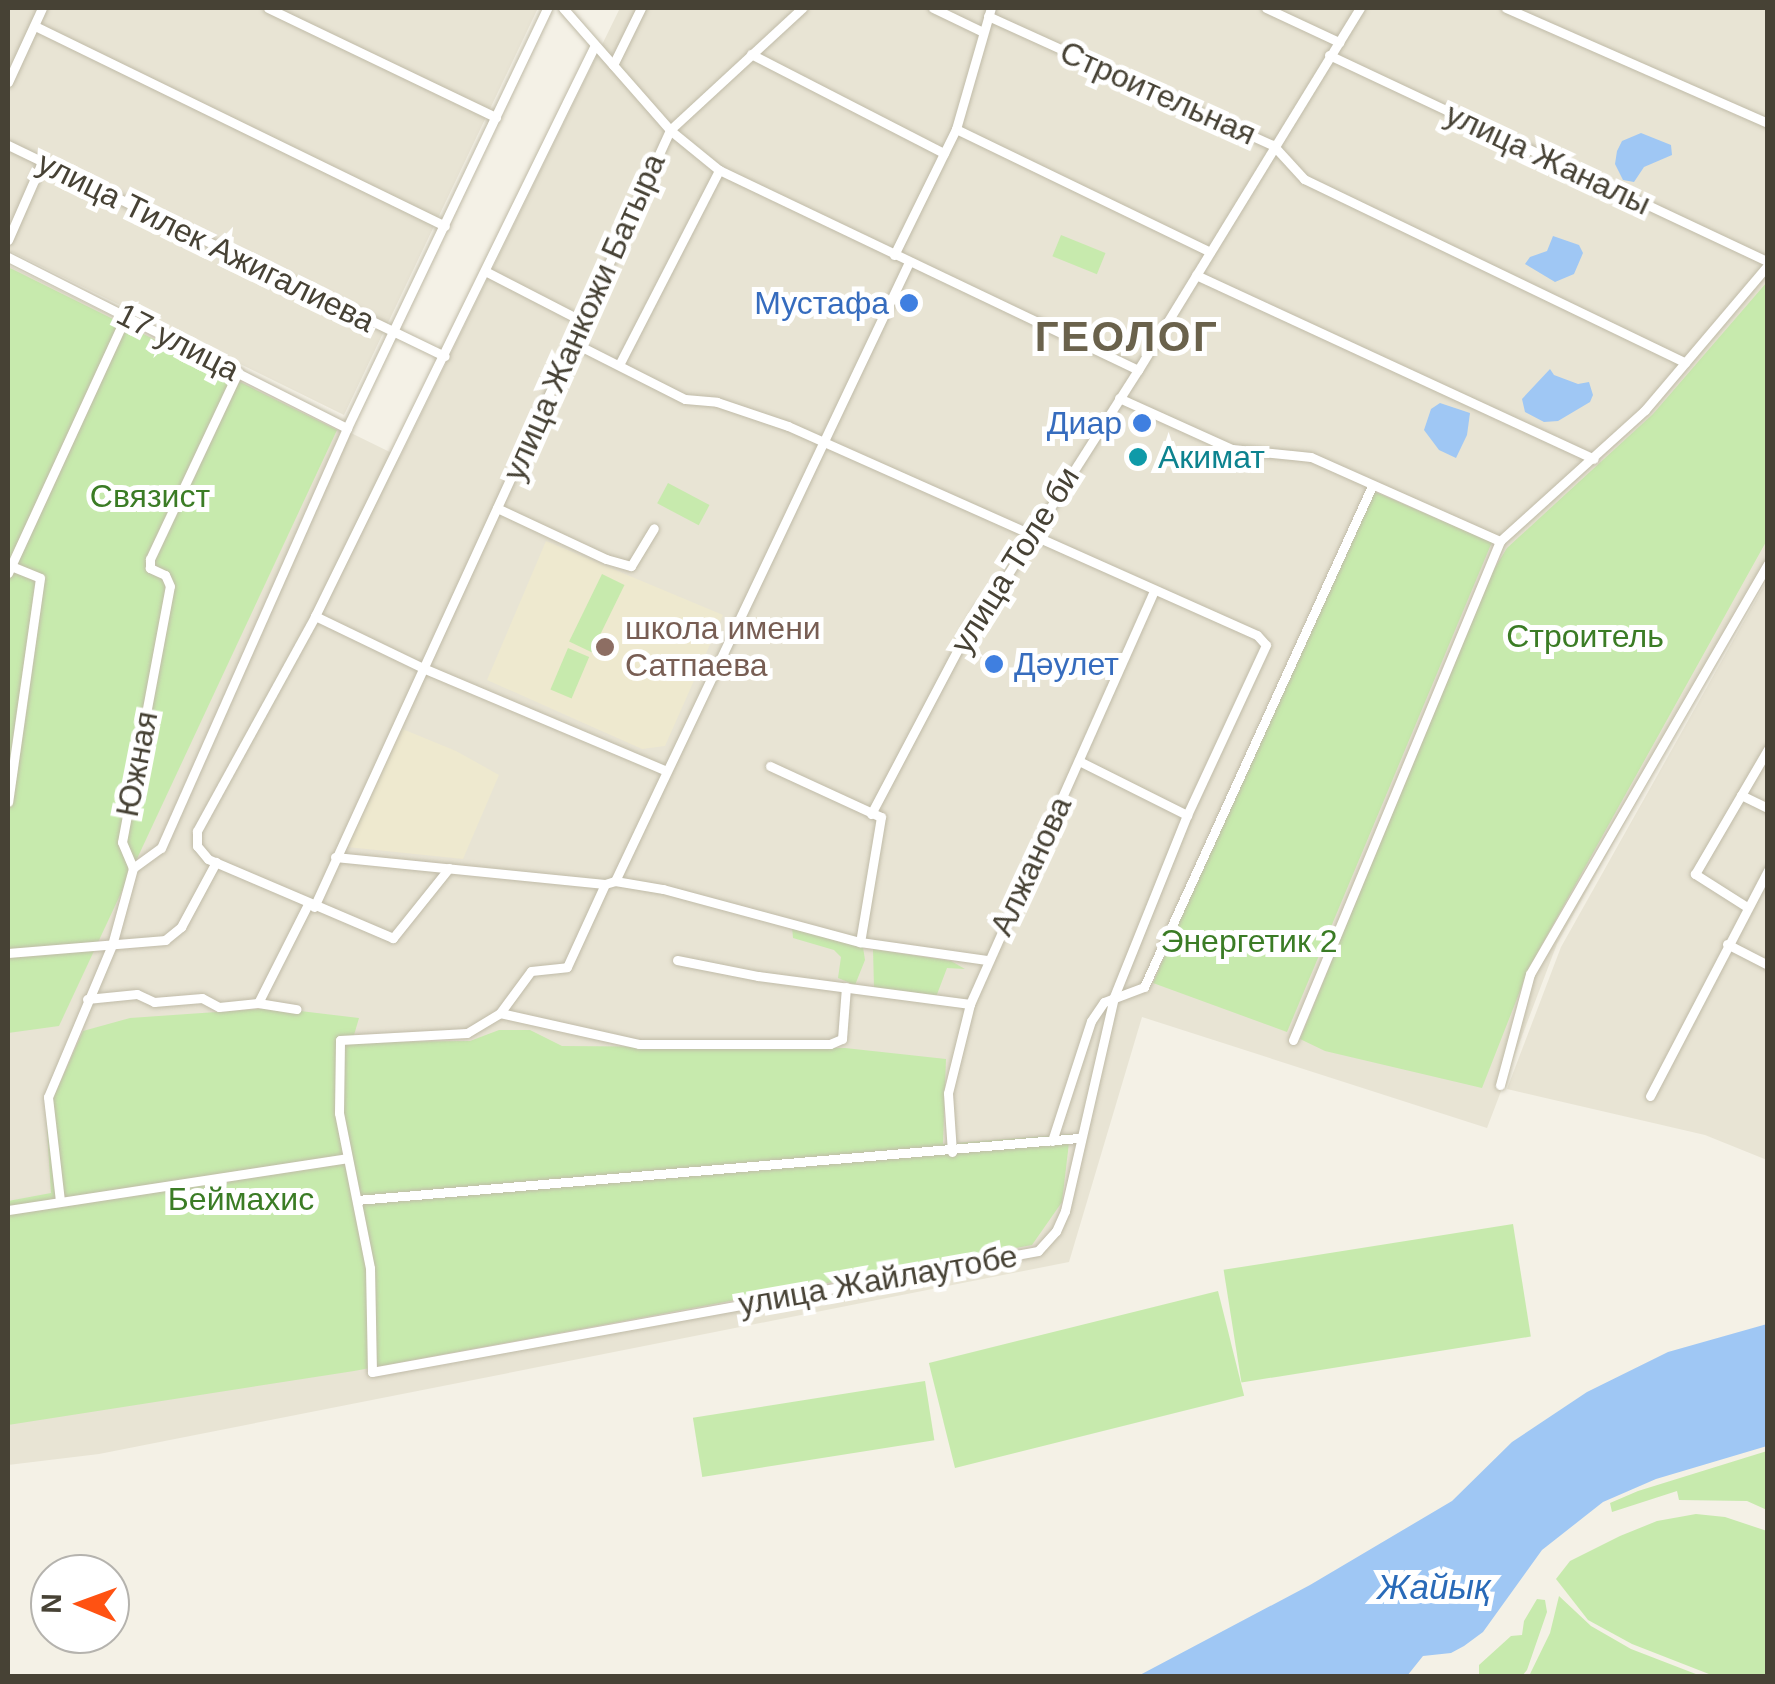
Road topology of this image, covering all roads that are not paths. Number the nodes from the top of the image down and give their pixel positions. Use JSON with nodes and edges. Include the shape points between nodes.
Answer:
{"nodes":[{"id":1,"x":42,"y":8,"type":"edge"},
{"id":2,"x":268,"y":8,"type":"edge"},
{"id":3,"x":547,"y":8,"type":"edge"},
{"id":4,"x":563,"y":8,"type":"edge"},
{"id":5,"x":641,"y":8,"type":"edge"},
{"id":6,"x":802,"y":8,"type":"edge"},
{"id":7,"x":933,"y":8,"type":"edge"},
{"id":8,"x":1266,"y":8,"type":"edge"},
{"id":9,"x":1360,"y":8,"type":"edge"},
{"id":10,"x":1506,"y":8,"type":"edge"},
{"id":11,"x":989,"y":12,"type":"edge"},
{"id":12,"x":34,"y":26,"type":"junction"},
{"id":13,"x":983,"y":32,"type":"junction"},
{"id":14,"x":1339,"y":42,"type":"junction"},
{"id":15,"x":596,"y":45,"type":"junction"},
{"id":16,"x":752,"y":54,"type":"junction"},
{"id":17,"x":1329,"y":56,"type":"junction"},
{"id":18,"x":613,"y":65,"type":"junction"},
{"id":19,"x":8,"y":81,"type":"edge"},
{"id":20,"x":496,"y":117,"type":"junction"},
{"id":21,"x":1768,"y":123,"type":"edge"},
{"id":22,"x":956,"y":128,"type":"junction"},
{"id":23,"x":670,"y":130,"type":"junction"},
{"id":24,"x":8,"y":145,"type":"edge"},
{"id":25,"x":1273,"y":146,"type":"junction"},
{"id":26,"x":944,"y":153,"type":"junction"},
{"id":27,"x":42,"y":162,"type":"junction"},
{"id":28,"x":719,"y":170,"type":"junction"},
{"id":29,"x":445,"y":226,"type":"junction"},
{"id":30,"x":8,"y":240,"type":"edge"},
{"id":31,"x":1210,"y":252,"type":"junction"},
{"id":32,"x":894,"y":255,"type":"junction"},
{"id":33,"x":8,"y":257,"type":"edge"},
{"id":34,"x":909,"y":262,"type":"junction"},
{"id":35,"x":1768,"y":264,"type":"edge"},
{"id":36,"x":486,"y":272,"type":"junction"},
{"id":37,"x":1196,"y":274,"type":"junction"},
{"id":38,"x":126,"y":316,"type":"junction"},
{"id":39,"x":584,"y":322,"type":"junction"},
{"id":40,"x":392,"y":333,"type":"junction"},
{"id":41,"x":574,"y":342,"type":"junction"},
{"id":42,"x":445,"y":356,"type":"junction"},
{"id":43,"x":1685,"y":362,"type":"junction"},
{"id":44,"x":620,"y":363,"type":"junction"},
{"id":45,"x":1138,"y":370,"type":"junction"},
{"id":46,"x":238,"y":372,"type":"junction"},
{"id":47,"x":1119,"y":398,"type":"junction"},
{"id":48,"x":347,"y":428,"type":"junction"},
{"id":49,"x":823,"y":442,"type":"junction"},
{"id":50,"x":1594,"y":459,"type":"junction"},
{"id":51,"x":1372,"y":486,"type":"junction"},
{"id":52,"x":498,"y":508,"type":"junction"},
{"id":53,"x":654,"y":528,"type":"dead end"},
{"id":54,"x":1032,"y":534,"type":"junction"},
{"id":55,"x":1500,"y":540,"type":"junction"},
{"id":56,"x":1768,"y":564,"type":"edge"},
{"id":57,"x":10,"y":570,"type":"edge"},
{"id":58,"x":1757,"y":582,"type":"junction"},
{"id":59,"x":1768,"y":586,"type":"edge"},
{"id":60,"x":1154,"y":591,"type":"junction"},
{"id":61,"x":315,"y":616,"type":"junction"},
{"id":62,"x":423,"y":668,"type":"junction"},
{"id":63,"x":1768,"y":748,"type":"edge"},
{"id":64,"x":1081,"y":762,"type":"junction"},
{"id":65,"x":770,"y":766,"type":"dead end"},
{"id":66,"x":665,"y":770,"type":"junction"},
{"id":67,"x":1742,"y":795,"type":"junction"},
{"id":68,"x":8,"y":802,"type":"edge"},
{"id":69,"x":1768,"y":808,"type":"edge"},
{"id":70,"x":871,"y":814,"type":"junction"},
{"id":71,"x":1187,"y":815,"type":"junction"},
{"id":72,"x":335,"y":856,"type":"junction"},
{"id":73,"x":212,"y":860,"type":"junction"},
{"id":74,"x":134,"y":868,"type":"junction"},
{"id":75,"x":448,"y":868,"type":"junction"},
{"id":76,"x":1768,"y":870,"type":"edge"},
{"id":77,"x":610,"y":883,"type":"junction"},
{"id":78,"x":311,"y":905,"type":"junction"},
{"id":79,"x":1747,"y":907,"type":"junction"},
{"id":80,"x":860,"y":942,"type":"junction"},
{"id":81,"x":1727,"y":944,"type":"junction"},
{"id":82,"x":112,"y":945,"type":"junction"},
{"id":83,"x":8,"y":953,"type":"edge"},
{"id":84,"x":677,"y":960,"type":"dead end"},
{"id":85,"x":988,"y":960,"type":"junction"},
{"id":86,"x":1768,"y":965,"type":"edge"},
{"id":87,"x":846,"y":988,"type":"junction"},
{"id":88,"x":1114,"y":997,"type":"junction"},
{"id":89,"x":87,"y":999,"type":"junction"},
{"id":90,"x":258,"y":1003,"type":"junction"},
{"id":91,"x":970,"y":1004,"type":"junction"},
{"id":92,"x":297,"y":1009,"type":"dead end"},
{"id":93,"x":500,"y":1012,"type":"junction"},
{"id":94,"x":1293,"y":1040,"type":"dead end"},
{"id":95,"x":1500,"y":1085,"type":"dead end"},
{"id":96,"x":1650,"y":1096,"type":"dead end"},
{"id":97,"x":1078,"y":1138,"type":"junction"},
{"id":98,"x":1052,"y":1140,"type":"junction"},
{"id":99,"x":952,"y":1152,"type":"junction"},
{"id":100,"x":348,"y":1158,"type":"junction"},
{"id":101,"x":60,"y":1200,"type":"junction"},
{"id":102,"x":357,"y":1200,"type":"junction"},
{"id":103,"x":8,"y":1210,"type":"edge"}],
"edges":[{"from":1,"to":12,"type":"street"},
{"from":2,"to":20,"type":"street"},
{"from":3,"to":20,"type":"street"},
{"from":4,"to":15,"type":"street"},
{"from":5,"to":18,"type":"street"},
{"from":6,"to":16,"type":"street","name":"улица Жанкожи Батыра"},
{"from":7,"to":13,"type":"street"},
{"from":8,"to":14,"type":"street"},
{"from":9,"to":14,"type":"street","name":"улица Толе би"},
{"from":10,"to":21,"type":"street"},
{"from":11,"to":13,"type":"street"},
{"from":11,"to":25,"type":"street","name":"Строительная"},
{"from":12,"to":19,"type":"street"},
{"from":12,"to":29,"type":"street"},
{"from":13,"to":22,"type":"street"},
{"from":14,"to":17,"type":"street","name":"улица Толе би"},
{"from":15,"to":18,"type":"street"},
{"from":15,"to":36,"type":"street"},
{"from":16,"to":23,"type":"street","name":"улица Жанкожи Батыра"},
{"from":16,"to":26,"type":"street"},
{"from":17,"to":25,"type":"street","name":"улица Толе би"},
{"from":17,"to":35,"type":"street","name":"улица Жаналы"},
{"from":18,"to":23,"type":"street"},
{"from":20,"to":29,"type":"street"},
{"from":22,"to":26,"type":"street"},
{"from":22,"to":31,"type":"street"},
{"from":23,"to":28,"type":"street"},
{"from":23,"to":39,"type":"street","name":"улица Жанкожи Батыра"},
{"from":24,"to":27,"type":"street","name":"улица Тилек Ажигалиева"},
{"from":25,"to":31,"type":"street","name":"улица Толе би"},
{"from":25,"to":43,"type":"street","via":[[1304,179]]},
{"from":26,"to":32,"type":"street"},
{"from":27,"to":30,"type":"street"},
{"from":27,"to":40,"type":"street","name":"улица Тилек Ажигалиева"},
{"from":28,"to":32,"type":"street"},
{"from":28,"to":44,"type":"street"},
{"from":29,"to":40,"type":"street"},
{"from":31,"to":37,"type":"street","name":"улица Толе би"},
{"from":32,"to":34,"type":"street"},
{"from":33,"to":38,"type":"street","name":"17 улица"},
{"from":34,"to":45,"type":"street"},
{"from":34,"to":49,"type":"street"},
{"from":35,"to":43,"type":"street"},
{"from":36,"to":39,"type":"street"},
{"from":36,"to":42,"type":"street"},
{"from":37,"to":45,"type":"street","name":"улица Толе би"},
{"from":37,"to":50,"type":"street"},
{"from":38,"to":46,"type":"street","name":"17 улица"},
{"from":38,"to":57,"type":"street"},
{"from":39,"to":41,"type":"street","name":"улица Жанкожи Батыра"},
{"from":40,"to":42,"type":"street","name":"улица Тилек Ажигалиева"},
{"from":40,"to":48,"type":"street"},
{"from":41,"to":44,"type":"street"},
{"from":41,"to":52,"type":"street","name":"улица Жанкожи Батыра"},
{"from":42,"to":61,"type":"street"},
{"from":43,"to":50,"type":"street"},
{"from":44,"to":49,"type":"street","via":[[685,398],[717,402]]},
{"from":45,"to":47,"type":"street","name":"улица Толе би"},
{"from":46,"to":48,"type":"street","name":"17 улица"},
{"from":46,"to":74,"type":"street","name":"Южная","via":[[150,559],[150,568],[168,580],[122,842]]},
{"from":47,"to":51,"type":"street","via":[[1232,449],[1311,457]]},
{"from":47,"to":54,"type":"street","name":"улица Толе би"},
{"from":48,"to":74,"type":"street","via":[[161,848]]},
{"from":49,"to":54,"type":"street"},
{"from":49,"to":66,"type":"street"},
{"from":50,"to":55,"type":"street"},
{"from":51,"to":55,"type":"street"},
{"from":51,"to":88,"type":"street","via":[[1144,987]]},
{"from":52,"to":53,"type":"street","via":[[631,566]]},
{"from":52,"to":62,"type":"street","name":"улица Жанкожи Батыра"},
{"from":54,"to":60,"type":"street"},
{"from":54,"to":70,"type":"street","name":"улица Толе би","via":[[979,609]]},
{"from":55,"to":94,"type":"street"},
{"from":56,"to":58,"type":"street"},
{"from":57,"to":68,"type":"street","via":[[40,578]]},
{"from":58,"to":59,"type":"street"},
{"from":58,"to":95,"type":"street","via":[[1530,974]]},
{"from":60,"to":64,"type":"street","name":"Алжанова"},
{"from":60,"to":71,"type":"street","name":"улица Жайлаутобе","via":[[1266,645]]},
{"from":61,"to":62,"type":"street"},
{"from":61,"to":73,"type":"street","via":[[197,831],[197,846]]},
{"from":62,"to":66,"type":"street"},
{"from":62,"to":72,"type":"street","name":"улица Жанкожи Батыра"},
{"from":63,"to":67,"type":"street"},
{"from":64,"to":71,"type":"street"},
{"from":64,"to":85,"type":"street","name":"Алжанова"},
{"from":65,"to":70,"type":"street"},
{"from":66,"to":77,"type":"street"},
{"from":67,"to":69,"type":"street"},
{"from":67,"to":79,"type":"street","via":[[1695,874]]},
{"from":70,"to":80,"type":"street","via":[[880,817]]},
{"from":71,"to":88,"type":"street","name":"улица Жайлаутобе"},
{"from":72,"to":75,"type":"street"},
{"from":72,"to":78,"type":"street","name":"улица Жанкожи Батыра"},
{"from":73,"to":78,"type":"street"},
{"from":73,"to":82,"type":"street","via":[[175,935]]},
{"from":74,"to":82,"type":"street","name":"Южная"},
{"from":75,"to":77,"type":"street"},
{"from":75,"to":78,"type":"street","via":[[393,938]]},
{"from":76,"to":79,"type":"street"},
{"from":77,"to":80,"type":"street","via":[[663,889]]},
{"from":77,"to":93,"type":"street","via":[[567,968],[531,972]]},
{"from":78,"to":90,"type":"street","name":"улица Жанкожи Батыра"},
{"from":79,"to":81,"type":"street"},
{"from":80,"to":85,"type":"street"},
{"from":81,"to":86,"type":"street"},
{"from":81,"to":96,"type":"street"},
{"from":82,"to":83,"type":"street"},
{"from":82,"to":89,"type":"street","name":"Южная"},
{"from":84,"to":87,"type":"street"},
{"from":85,"to":91,"type":"street","name":"Алжанова"},
{"from":87,"to":91,"type":"street"},
{"from":87,"to":93,"type":"street","via":[[842,1039],[830,1044],[639,1044]]},
{"from":88,"to":97,"type":"street","name":"улица Жайлаутобе"},
{"from":88,"to":98,"type":"street","via":[[1091,1021]]},
{"from":89,"to":90,"type":"street","via":[[137,994],[154,1002],[202,998],[219,1007]]},
{"from":89,"to":101,"type":"street","name":"Южная","via":[[48,1097]]},
{"from":90,"to":92,"type":"street"},
{"from":91,"to":99,"type":"street","name":"Алжанова","via":[[948,1093]]},
{"from":93,"to":100,"type":"street","via":[[466,1033],[340,1040],[339,1113]]},
{"from":97,"to":98,"type":"street"},
{"from":97,"to":102,"type":"street","name":"улица Жайлаутобе","via":[[1065,1212],[1038,1251],[372,1372],[370,1268]]},
{"from":98,"to":99,"type":"street"},
{"from":99,"to":102,"type":"street"},
{"from":100,"to":101,"type":"street"},
{"from":100,"to":102,"type":"street"},
{"from":101,"to":103,"type":"street"}]}
